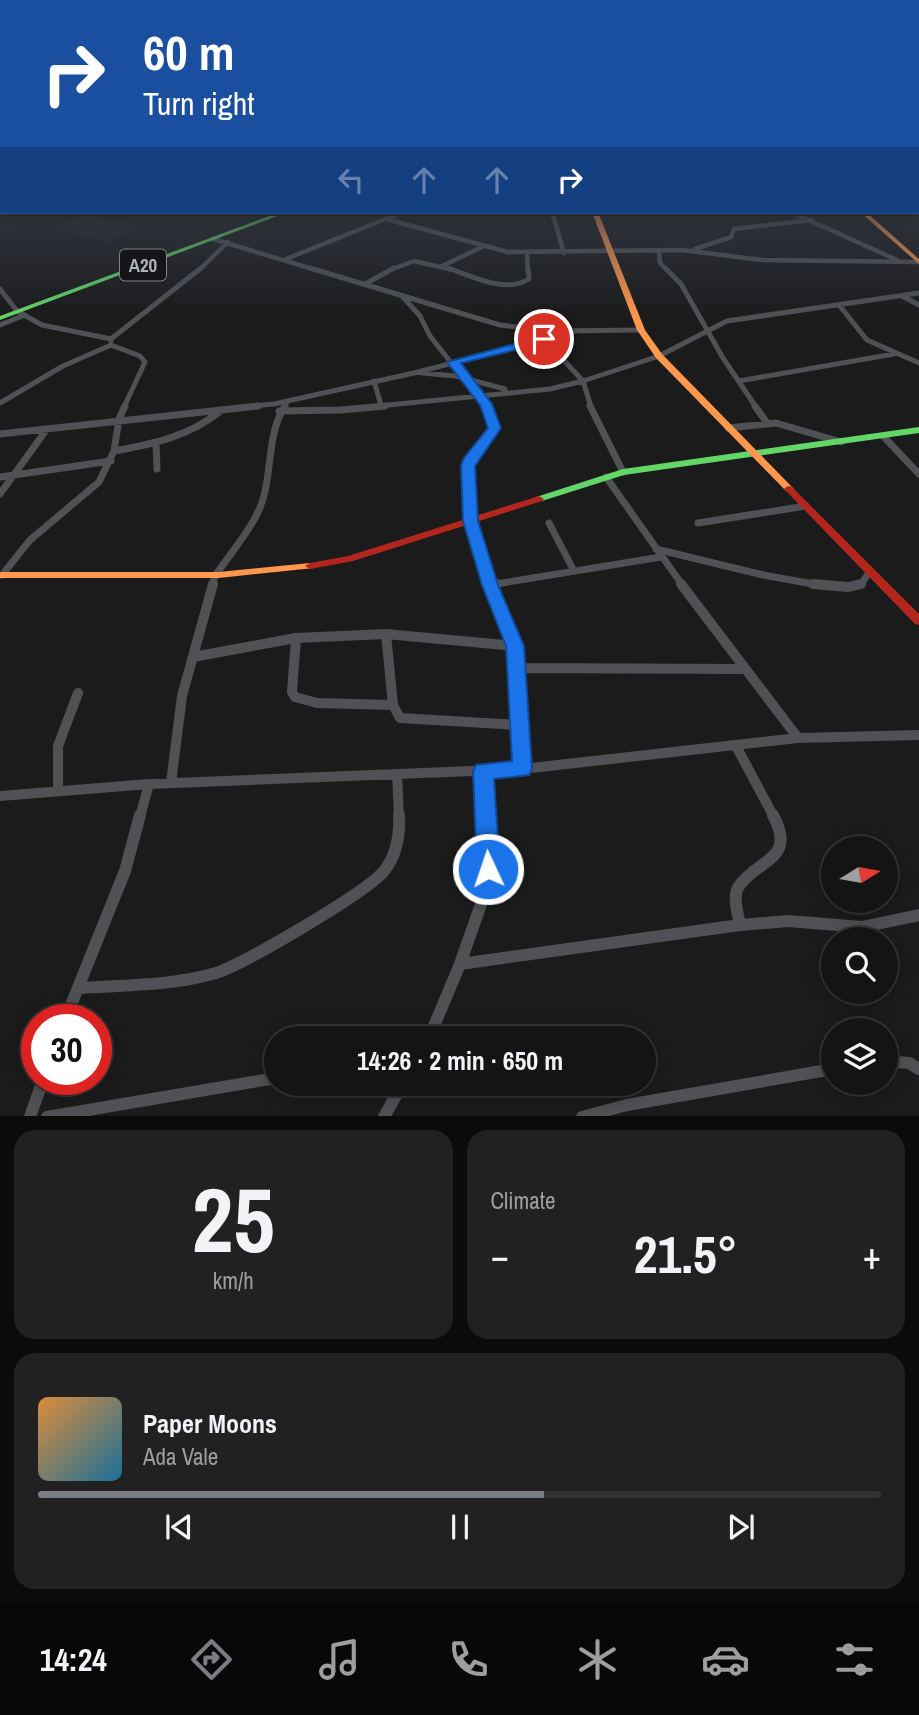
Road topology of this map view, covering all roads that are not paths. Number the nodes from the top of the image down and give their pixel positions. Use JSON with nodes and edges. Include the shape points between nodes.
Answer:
{"nodes":[{"id":1,"x":277,"y":215,"type":"edge"},
{"id":2,"x":396,"y":215,"type":"edge"},
{"id":3,"x":553,"y":215,"type":"edge"},
{"id":4,"x":596,"y":215,"type":"edge"},
{"id":5,"x":800,"y":215,"type":"edge"},
{"id":6,"x":866,"y":215,"type":"edge"},
{"id":7,"x":386,"y":219,"type":"junction"},
{"id":8,"x":812,"y":220,"type":"junction"},
{"id":9,"x":213,"y":239,"type":"junction"},
{"id":10,"x":228,"y":242,"type":"junction"},
{"id":11,"x":482,"y":247,"type":"junction"},
{"id":12,"x":682,"y":250,"type":"junction"},
{"id":13,"x":659,"y":251,"type":"junction"},
{"id":14,"x":611,"y":252,"type":"junction"},
{"id":15,"x":565,"y":253,"type":"junction"},
{"id":16,"x":527,"y":254,"type":"junction"},
{"id":17,"x":285,"y":260,"type":"junction"},
{"id":18,"x":901,"y":262,"type":"junction"},
{"id":19,"x":919,"y":262,"type":"edge"},
{"id":20,"x":440,"y":267,"type":"junction"},
{"id":21,"x":365,"y":284,"type":"junction"},
{"id":22,"x":0,"y":289,"type":"edge"},
{"id":23,"x":919,"y":293,"type":"edge"},
{"id":24,"x":402,"y":296,"type":"junction"},
{"id":25,"x":902,"y":296,"type":"junction"},
{"id":26,"x":839,"y":305,"type":"junction"},
{"id":27,"x":919,"y":305,"type":"edge"},
{"id":28,"x":21,"y":313,"type":"junction"},
{"id":29,"x":0,"y":318,"type":"edge"},
{"id":30,"x":0,"y":325,"type":"edge"},
{"id":31,"x":529,"y":330,"type":"junction"},
{"id":32,"x":641,"y":330,"type":"junction"},
{"id":33,"x":706,"y":330,"type":"junction"},
{"id":34,"x":573,"y":332,"type":"junction"},
{"id":35,"x":544,"y":339,"type":"junction"},
{"id":36,"x":111,"y":342,"type":"junction"},
{"id":37,"x":894,"y":354,"type":"junction"},
{"id":38,"x":659,"y":356,"type":"junction"},
{"id":39,"x":453,"y":362,"type":"junction"},
{"id":40,"x":919,"y":363,"type":"edge"},
{"id":41,"x":414,"y":373,"type":"junction"},
{"id":42,"x":466,"y":378,"type":"junction"},
{"id":43,"x":373,"y":381,"type":"junction"},
{"id":44,"x":583,"y":381,"type":"junction"},
{"id":45,"x":739,"y":381,"type":"junction"},
{"id":46,"x":512,"y":391,"type":"junction"},
{"id":47,"x":477,"y":395,"type":"junction"},
{"id":48,"x":286,"y":402,"type":"junction"},
{"id":49,"x":0,"y":403,"type":"edge"},
{"id":50,"x":381,"y":405,"type":"junction"},
{"id":51,"x":222,"y":410,"type":"junction"},
{"id":52,"x":279,"y":411,"type":"junction"},
{"id":53,"x":119,"y":419,"type":"junction"},
{"id":54,"x":767,"y":423,"type":"junction"},
{"id":55,"x":728,"y":428,"type":"junction"},
{"id":56,"x":47,"y":429,"type":"junction"},
{"id":57,"x":919,"y":430,"type":"edge"},
{"id":58,"x":18,"y":434,"type":"junction"},
{"id":59,"x":0,"y":435,"type":"edge"},
{"id":60,"x":884,"y":437,"type":"junction"},
{"id":61,"x":842,"y":442,"type":"junction"},
{"id":62,"x":35,"y":443,"type":"junction"},
{"id":63,"x":156,"y":444,"type":"junction"},
{"id":64,"x":114,"y":451,"type":"junction"},
{"id":65,"x":753,"y":453,"type":"junction"},
{"id":66,"x":111,"y":461,"type":"junction"},
{"id":67,"x":157,"y":469,"type":"dead end"},
{"id":68,"x":623,"y":472,"type":"junction"},
{"id":69,"x":919,"y":474,"type":"edge"},
{"id":70,"x":14,"y":475,"type":"junction"},
{"id":71,"x":0,"y":477,"type":"edge"},
{"id":72,"x":606,"y":477,"type":"junction"},
{"id":73,"x":0,"y":494,"type":"edge"},
{"id":74,"x":806,"y":506,"type":"junction"},
{"id":75,"x":471,"y":521,"type":"junction"},
{"id":76,"x":549,"y":523,"type":"dead end"},
{"id":77,"x":698,"y":523,"type":"dead end"},
{"id":78,"x":659,"y":553,"type":"junction"},
{"id":79,"x":574,"y":570,"type":"junction"},
{"id":80,"x":870,"y":571,"type":"junction"},
{"id":81,"x":1,"y":575,"type":"edge"},
{"id":82,"x":215,"y":576,"type":"junction"},
{"id":83,"x":490,"y":585,"type":"junction"},
{"id":84,"x":918,"y":620,"type":"edge"},
{"id":85,"x":386,"y":634,"type":"junction"},
{"id":86,"x":296,"y":638,"type":"junction"},
{"id":87,"x":515,"y":646,"type":"junction"},
{"id":88,"x":193,"y":657,"type":"junction"},
{"id":89,"x":518,"y":667,"type":"junction"},
{"id":90,"x":745,"y":669,"type":"junction"},
{"id":91,"x":78,"y":693,"type":"dead end"},
{"id":92,"x":393,"y":705,"type":"junction"},
{"id":93,"x":519,"y":725,"type":"junction"},
{"id":94,"x":919,"y":735,"type":"edge"},
{"id":95,"x":798,"y":738,"type":"junction"},
{"id":96,"x":736,"y":746,"type":"junction"},
{"id":97,"x":522,"y":769,"type":"junction"},
{"id":98,"x":484,"y":771,"type":"junction"},
{"id":99,"x":397,"y":774,"type":"junction"},
{"id":100,"x":171,"y":783,"type":"junction"},
{"id":101,"x":149,"y":784,"type":"junction"},
{"id":102,"x":58,"y":791,"type":"junction"},
{"id":103,"x":0,"y":796,"type":"edge"},
{"id":104,"x":919,"y":915,"type":"edge"},
{"id":105,"x":740,"y":925,"type":"junction"},
{"id":106,"x":460,"y":964,"type":"junction"},
{"id":107,"x":78,"y":988,"type":"junction"},
{"id":108,"x":72,"y":1004,"type":"edge"},
{"id":109,"x":434,"y":1026,"type":"edge"},
{"id":110,"x":898,"y":1062,"type":"edge"},
{"id":111,"x":919,"y":1069,"type":"edge"},
{"id":112,"x":821,"y":1071,"type":"edge"},
{"id":113,"x":264,"y":1080,"type":"edge"},
{"id":114,"x":38,"y":1095,"type":"edge"},
{"id":115,"x":396,"y":1096,"type":"edge"},
{"id":116,"x":629,"y":1111,"type":"edge"},
{"id":117,"x":30,"y":1116,"type":"edge"},
{"id":118,"x":47,"y":1116,"type":"edge"},
{"id":119,"x":384,"y":1116,"type":"edge"},
{"id":120,"x":583,"y":1116,"type":"edge"}],
"edges":[{"from":1,"to":9,"type":"street","number":"A20"},
{"from":2,"to":7,"type":"street"},
{"from":3,"to":15,"type":"street"},
{"from":4,"to":14,"type":"street"},
{"from":5,"to":8,"type":"street"},
{"from":6,"to":19,"type":"street"},
{"from":7,"to":11,"type":"street"},
{"from":7,"to":17,"type":"street"},
{"from":8,"to":12,"type":"street","via":[[734,229],[731,237]]},
{"from":8,"to":18,"type":"street"},
{"from":9,"to":10,"type":"street"},
{"from":9,"to":28,"type":"street","number":"A20"},
{"from":10,"to":17,"type":"street"},
{"from":10,"to":36,"type":"street"},
{"from":11,"to":16,"type":"street"},
{"from":11,"to":20,"type":"street"},
{"from":12,"to":13,"type":"street"},
{"from":12,"to":18,"type":"street","via":[[762,260]]},
{"from":13,"to":14,"type":"street"},
{"from":13,"to":33,"type":"street","via":[[660,263],[681,284]]},
{"from":14,"to":15,"type":"street"},
{"from":14,"to":32,"type":"street"},
{"from":15,"to":16,"type":"street"},
{"from":16,"to":20,"type":"street","via":[[529,279],[521,285]]},
{"from":17,"to":21,"type":"street"},
{"from":18,"to":19,"type":"street"},
{"from":20,"to":21,"type":"street","via":[[411,262]]},
{"from":21,"to":24,"type":"street"},
{"from":22,"to":28,"type":"street"},
{"from":23,"to":25,"type":"street"},
{"from":24,"to":31,"type":"street"},
{"from":24,"to":39,"type":"street"},
{"from":25,"to":26,"type":"street"},
{"from":25,"to":27,"type":"street"},
{"from":26,"to":33,"type":"street","via":[[734,320]]},
{"from":26,"to":37,"type":"street","via":[[867,340]]},
{"from":28,"to":29,"type":"street","number":"A20"},
{"from":28,"to":30,"type":"street"},
{"from":28,"to":36,"type":"street","via":[[52,328],[93,333]]},
{"from":31,"to":34,"type":"street"},
{"from":31,"to":35,"type":"street"},
{"from":32,"to":34,"type":"street"},
{"from":32,"to":38,"type":"street"},
{"from":33,"to":38,"type":"street"},
{"from":33,"to":45,"type":"street"},
{"from":34,"to":35,"type":"street"},
{"from":35,"to":39,"type":"street"},
{"from":35,"to":44,"type":"street"},
{"from":36,"to":49,"type":"street"},
{"from":36,"to":53,"type":"street","via":[[145,362]]},
{"from":37,"to":40,"type":"street"},
{"from":37,"to":45,"type":"street"},
{"from":38,"to":44,"type":"street"},
{"from":38,"to":55,"type":"street"},
{"from":39,"to":41,"type":"street"},
{"from":39,"to":42,"type":"street"},
{"from":41,"to":42,"type":"street"},
{"from":41,"to":43,"type":"street"},
{"from":42,"to":46,"type":"street"},
{"from":42,"to":47,"type":"street"},
{"from":43,"to":48,"type":"street"},
{"from":43,"to":50,"type":"street"},
{"from":44,"to":46,"type":"street"},
{"from":44,"to":68,"type":"street"},
{"from":45,"to":54,"type":"street"},
{"from":46,"to":47,"type":"street"},
{"from":47,"to":50,"type":"street"},
{"from":47,"to":75,"type":"street","via":[[486,404],[494,428],[468,466]]},
{"from":48,"to":51,"type":"street"},
{"from":48,"to":52,"type":"street"},
{"from":50,"to":52,"type":"street"},
{"from":51,"to":53,"type":"street"},
{"from":51,"to":63,"type":"street","via":[[197,430]]},
{"from":52,"to":82,"type":"street","via":[[259,511]]},
{"from":53,"to":56,"type":"street"},
{"from":53,"to":64,"type":"street"},
{"from":54,"to":55,"type":"street"},
{"from":54,"to":61,"type":"street"},
{"from":55,"to":65,"type":"street"},
{"from":56,"to":58,"type":"street"},
{"from":56,"to":62,"type":"street"},
{"from":57,"to":60,"type":"street"},
{"from":58,"to":59,"type":"street"},
{"from":58,"to":62,"type":"street"},
{"from":60,"to":61,"type":"street"},
{"from":60,"to":69,"type":"street"},
{"from":61,"to":65,"type":"street"},
{"from":62,"to":70,"type":"street"},
{"from":63,"to":64,"type":"street"},
{"from":63,"to":67,"type":"street"},
{"from":64,"to":66,"type":"street"},
{"from":65,"to":68,"type":"street"},
{"from":65,"to":74,"type":"street"},
{"from":66,"to":70,"type":"street"},
{"from":66,"to":81,"type":"street","via":[[94,487],[30,540]]},
{"from":68,"to":72,"type":"street"},
{"from":70,"to":71,"type":"street"},
{"from":70,"to":73,"type":"street"},
{"from":72,"to":75,"type":"street"},
{"from":72,"to":78,"type":"street"},
{"from":74,"to":77,"type":"street"},
{"from":74,"to":80,"type":"street"},
{"from":75,"to":82,"type":"street","via":[[338,562]]},
{"from":75,"to":83,"type":"street"},
{"from":76,"to":79,"type":"street"},
{"from":78,"to":79,"type":"street"},
{"from":78,"to":80,"type":"street","via":[[821,586],[862,584]]},
{"from":78,"to":90,"type":"street"},
{"from":79,"to":83,"type":"street"},
{"from":80,"to":84,"type":"street"},
{"from":81,"to":82,"type":"street"},
{"from":82,"to":88,"type":"street"},
{"from":83,"to":87,"type":"street"},
{"from":85,"to":86,"type":"street"},
{"from":85,"to":87,"type":"street"},
{"from":85,"to":92,"type":"street"},
{"from":86,"to":88,"type":"street"},
{"from":86,"to":92,"type":"street","via":[[295,697],[317,703]]},
{"from":87,"to":89,"type":"street"},
{"from":88,"to":100,"type":"street","via":[[182,696]]},
{"from":89,"to":90,"type":"street"},
{"from":89,"to":93,"type":"street"},
{"from":90,"to":95,"type":"street"},
{"from":91,"to":102,"type":"street","via":[[58,746]]},
{"from":92,"to":93,"type":"street","via":[[396,715],[406,720]]},
{"from":93,"to":97,"type":"street"},
{"from":94,"to":95,"type":"street"},
{"from":95,"to":96,"type":"street"},
{"from":96,"to":97,"type":"street"},
{"from":96,"to":105,"type":"street","via":[[782,832],[778,853],[738,887]]},
{"from":97,"to":98,"type":"street"},
{"from":98,"to":99,"type":"street"},
{"from":98,"to":106,"type":"street","via":[[486,890]]},
{"from":99,"to":100,"type":"street"},
{"from":99,"to":107,"type":"street","via":[[399,845],[390,867],[375,881],[218,972],[176,982]]},
{"from":100,"to":101,"type":"street"},
{"from":101,"to":102,"type":"street"},
{"from":101,"to":107,"type":"street","via":[[125,871]]},
{"from":102,"to":103,"type":"street"},
{"from":104,"to":105,"type":"street","via":[[862,927],[788,920]]},
{"from":105,"to":106,"type":"street"},
{"from":106,"to":109,"type":"street"},
{"from":107,"to":108,"type":"street"},
{"from":110,"to":111,"type":"street"},
{"from":112,"to":116,"type":"street"},
{"from":113,"to":118,"type":"street"},
{"from":114,"to":117,"type":"street"},
{"from":115,"to":119,"type":"street"},
{"from":116,"to":120,"type":"street"}]}
